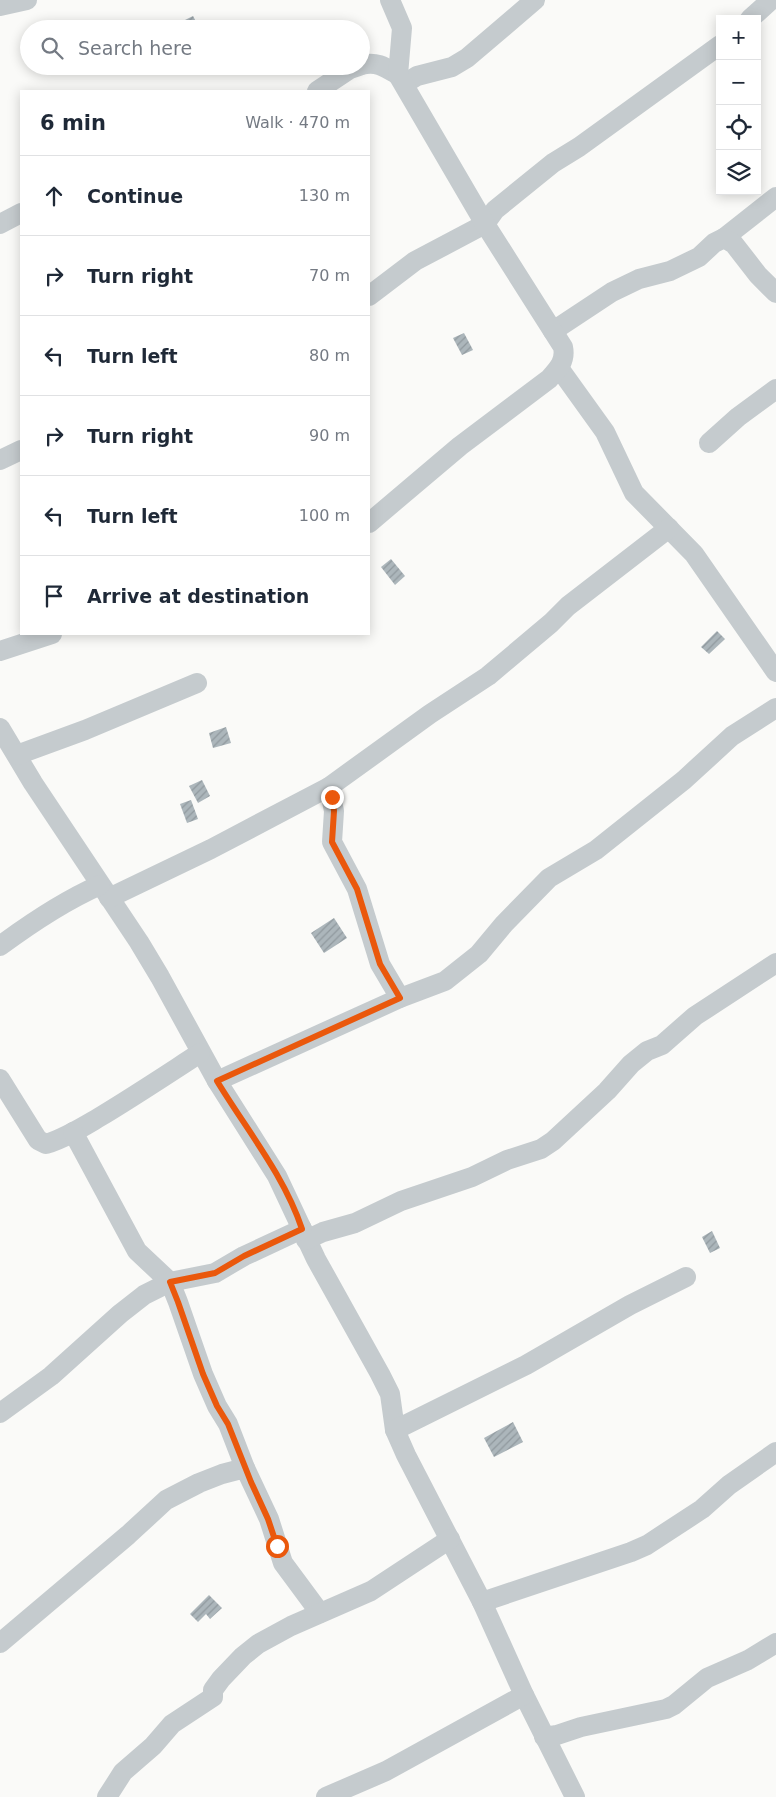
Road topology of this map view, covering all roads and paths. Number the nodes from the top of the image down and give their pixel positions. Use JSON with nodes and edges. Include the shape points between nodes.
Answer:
{"nodes":[{"id":1,"x":27,"y":0,"type":"edge"},
{"id":2,"x":390,"y":0,"type":"edge"},
{"id":3,"x":535,"y":0,"type":"edge"},
{"id":4,"x":771,"y":0,"type":"edge"},
{"id":5,"x":0,"y":6,"type":"edge"},
{"id":6,"x":754,"y":15,"type":"edge"},
{"id":7,"x":716,"y":48,"type":"edge"},
{"id":8,"x":370,"y":63,"type":"edge"},
{"id":9,"x":341,"y":75,"type":"edge"},
{"id":10,"x":401,"y":79,"type":"junction"},
{"id":11,"x":318,"y":90,"type":"edge"},
{"id":12,"x":776,"y":197,"type":"edge"},
{"id":13,"x":20,"y":214,"type":"edge"},
{"id":14,"x":0,"y":224,"type":"edge"},
{"id":15,"x":485,"y":224,"type":"junction"},
{"id":16,"x":724,"y":238,"type":"junction"},
{"id":17,"x":776,"y":293,"type":"edge"},
{"id":18,"x":370,"y":295,"type":"edge"},
{"id":19,"x":553,"y":331,"type":"junction"},
{"id":20,"x":559,"y":368,"type":"junction"},
{"id":21,"x":776,"y":389,"type":"edge"},
{"id":22,"x":708,"y":443,"type":"dead end"},
{"id":23,"x":20,"y":450,"type":"edge"},
{"id":24,"x":0,"y":460,"type":"edge"},
{"id":25,"x":370,"y":521,"type":"edge"},
{"id":26,"x":669,"y":528,"type":"junction"},
{"id":27,"x":49,"y":635,"type":"edge"},
{"id":28,"x":0,"y":651,"type":"edge"},
{"id":29,"x":776,"y":672,"type":"edge"},
{"id":30,"x":197,"y":683,"type":"dead end"},
{"id":31,"x":776,"y":708,"type":"edge"},
{"id":32,"x":0,"y":728,"type":"edge"},
{"id":33,"x":17,"y":755,"type":"junction"},
{"id":34,"x":329,"y":787,"type":"junction"},
{"id":35,"x":105,"y":891,"type":"junction"},
{"id":36,"x":0,"y":946,"type":"edge"},
{"id":37,"x":776,"y":963,"type":"edge"},
{"id":38,"x":400,"y":998,"type":"junction"},
{"id":39,"x":200,"y":1052,"type":"junction"},
{"id":40,"x":0,"y":1080,"type":"edge"},
{"id":41,"x":217,"y":1081,"type":"junction"},
{"id":42,"x":73,"y":1132,"type":"junction"},
{"id":43,"x":304,"y":1235,"type":"junction"},
{"id":44,"x":686,"y":1277,"type":"dead end"},
{"id":45,"x":170,"y":1282,"type":"junction"},
{"id":46,"x":0,"y":1413,"type":"edge"},
{"id":47,"x":395,"y":1430,"type":"junction"},
{"id":48,"x":776,"y":1452,"type":"edge"},
{"id":49,"x":245,"y":1468,"type":"junction"},
{"id":50,"x":450,"y":1539,"type":"junction"},
{"id":51,"x":482,"y":1602,"type":"junction"},
{"id":52,"x":320,"y":1613,"type":"junction"},
{"id":53,"x":0,"y":1643,"type":"edge"},
{"id":54,"x":776,"y":1643,"type":"edge"},
{"id":55,"x":524,"y":1695,"type":"junction"},
{"id":56,"x":544,"y":1737,"type":"junction"},
{"id":57,"x":106,"y":1797,"type":"edge"},
{"id":58,"x":326,"y":1797,"type":"edge"},
{"id":59,"x":574,"y":1797,"type":"edge"}],
"edges":[{"from":1,"to":5,"type":"street"},
{"from":2,"to":10,"type":"street","via":[[402,28]]},
{"from":3,"to":10,"type":"street","via":[[452,67]]},
{"from":4,"to":6,"type":"street"},
{"from":7,"to":15,"type":"street","via":[[553,163],[495,210]]},
{"from":8,"to":10,"type":"street","via":[[379,64]]},
{"from":9,"to":11,"type":"street"},
{"from":10,"to":15,"type":"street"},
{"from":12,"to":16,"type":"street"},
{"from":13,"to":14,"type":"street"},
{"from":15,"to":18,"type":"street","via":[[415,261]]},
{"from":15,"to":19,"type":"street"},
{"from":16,"to":17,"type":"street","via":[[734,244]]},
{"from":16,"to":19,"type":"street","via":[[699,257],[670,271],[639,279],[612,292]]},
{"from":19,"to":20,"type":"street","via":[[565,355]]},
{"from":20,"to":25,"type":"street"},
{"from":20,"to":26,"type":"street","via":[[605,432],[634,493]]},
{"from":21,"to":22,"type":"street"},
{"from":23,"to":24,"type":"street"},
{"from":26,"to":29,"type":"street","via":[[694,554]]},
{"from":26,"to":34,"type":"street","via":[[568,606],[479,682]]},
{"from":27,"to":28,"type":"street"},
{"from":30,"to":33,"type":"street"},
{"from":31,"to":38,"type":"street","via":[[732,736],[684,780],[596,850],[549,878],[479,954],[445,981]]},
{"from":32,"to":33,"type":"street"},
{"from":33,"to":35,"type":"street"},
{"from":34,"to":35,"type":"street","via":[[211,849]]},
{"from":34,"to":38,"type":"street","via":[[334,811],[332,842],[357,889],[380,964]]},
{"from":35,"to":36,"type":"street","via":[[79,894]]},
{"from":35,"to":39,"type":"street","via":[[160,977]]},
{"from":37,"to":43,"type":"street","via":[[695,1016],[662,1045],[647,1051],[631,1064],[608,1092],[541,1149],[401,1201],[355,1223]]},
{"from":38,"to":41,"type":"street"},
{"from":39,"to":41,"type":"street"},
{"from":39,"to":42,"type":"street"},
{"from":40,"to":42,"type":"street","via":[[38,1140],[46,1144]]},
{"from":41,"to":43,"type":"street","via":[[277,1176]]},
{"from":42,"to":45,"type":"street","via":[[137,1251]]},
{"from":43,"to":45,"type":"street","via":[[244,1256],[215,1273]]},
{"from":43,"to":47,"type":"street","via":[[390,1394]]},
{"from":44,"to":47,"type":"street","via":[[526,1365]]},
{"from":45,"to":46,"type":"street","via":[[144,1295],[51,1376]]},
{"from":45,"to":49,"type":"street","via":[[203,1374]]},
{"from":47,"to":50,"type":"street"},
{"from":48,"to":51,"type":"street","via":[[729,1485],[702,1509],[647,1545]]},
{"from":49,"to":52,"type":"street","via":[[283,1563]]},
{"from":49,"to":53,"type":"street","via":[[199,1483],[166,1500]]},
{"from":50,"to":51,"type":"street"},
{"from":50,"to":52,"type":"street","via":[[371,1590]]},
{"from":51,"to":55,"type":"street"},
{"from":52,"to":57,"type":"street","via":[[258,1644],[243,1656],[221,1679],[212,1697],[172,1724],[123,1772]]},
{"from":54,"to":56,"type":"street","via":[[707,1678],[666,1709]]},
{"from":55,"to":56,"type":"street"},
{"from":55,"to":58,"type":"street","via":[[386,1771]]},
{"from":56,"to":59,"type":"street"}]}
